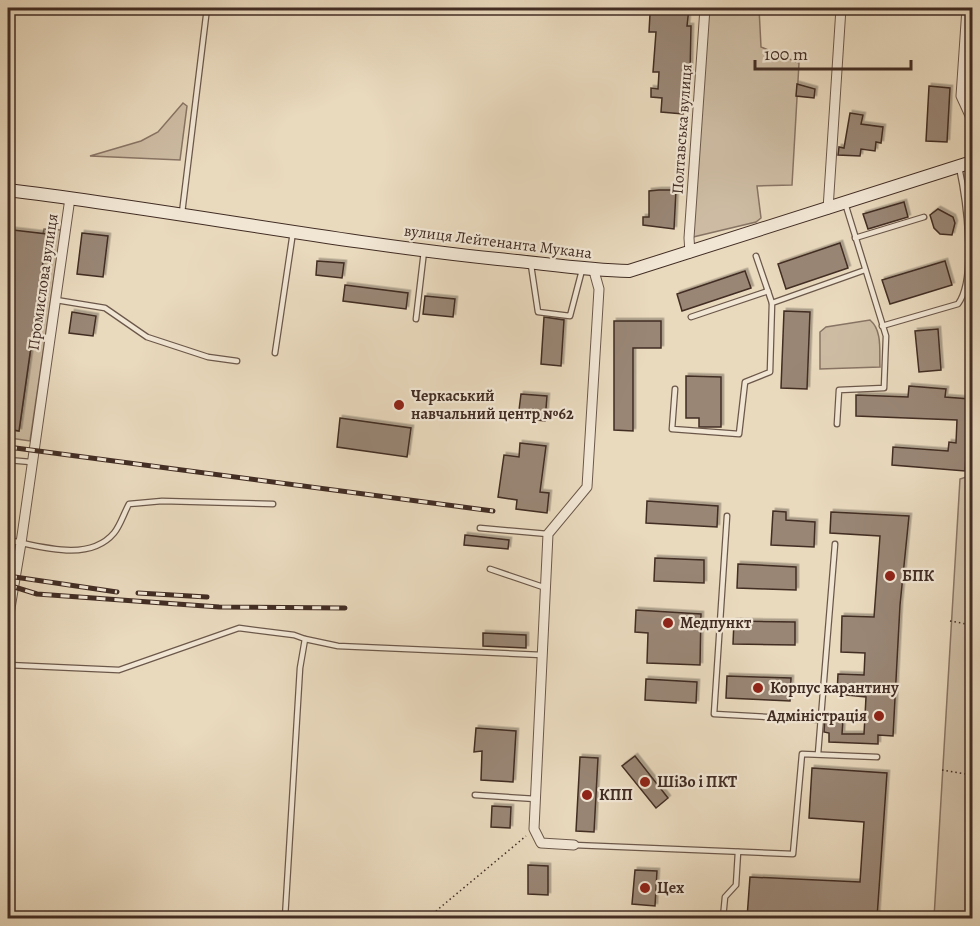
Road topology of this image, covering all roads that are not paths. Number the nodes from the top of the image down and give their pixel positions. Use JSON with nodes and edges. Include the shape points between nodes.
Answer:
{"nodes":[{"id":1,"x":207,"y":8,"type":"edge"},
{"id":2,"x":705,"y":8,"type":"edge"},
{"id":3,"x":841,"y":8,"type":"edge"},
{"id":4,"x":967,"y":8,"type":"edge"},
{"id":5,"x":972,"y":120,"type":"edge"},
{"id":6,"x":972,"y":162,"type":"edge"},
{"id":7,"x":959,"y":166,"type":"junction"},
{"id":8,"x":8,"y":190,"type":"edge"},
{"id":9,"x":70,"y":198,"type":"junction"},
{"id":10,"x":845,"y":203,"type":"junction"},
{"id":11,"x":828,"y":208,"type":"junction"},
{"id":12,"x":182,"y":214,"type":"junction"},
{"id":13,"x":924,"y":217,"type":"dead end"},
{"id":14,"x":293,"y":232,"type":"junction"},
{"id":15,"x":855,"y":238,"type":"junction"},
{"id":16,"x":424,"y":251,"type":"junction"},
{"id":17,"x":690,"y":253,"type":"junction"},
{"id":18,"x":756,"y":256,"type":"dead end"},
{"id":19,"x":531,"y":262,"type":"junction"},
{"id":20,"x":865,"y":270,"type":"junction"},
{"id":21,"x":588,"y":271,"type":"junction"},
{"id":22,"x":768,"y":291,"type":"junction"},
{"id":23,"x":56,"y":300,"type":"junction"},
{"id":24,"x":772,"y":303,"type":"junction"},
{"id":25,"x":691,"y":317,"type":"dead end"},
{"id":26,"x":416,"y":319,"type":"dead end"},
{"id":27,"x":882,"y":326,"type":"junction"},
{"id":28,"x":275,"y":353,"type":"dead end"},
{"id":29,"x":237,"y":361,"type":"dead end"},
{"id":30,"x":675,"y":389,"type":"dead end"},
{"id":31,"x":837,"y":424,"type":"dead end"},
{"id":32,"x":8,"y":460,"type":"edge"},
{"id":33,"x":31,"y":462,"type":"junction"},
{"id":34,"x":273,"y":504,"type":"dead end"},
{"id":35,"x":727,"y":516,"type":"dead end"},
{"id":36,"x":480,"y":528,"type":"dead end"},
{"id":37,"x":548,"y":534,"type":"junction"},
{"id":38,"x":8,"y":540,"type":"edge"},
{"id":39,"x":21,"y":543,"type":"junction"},
{"id":40,"x":835,"y":544,"type":"dead end"},
{"id":41,"x":490,"y":569,"type":"dead end"},
{"id":42,"x":546,"y":588,"type":"junction"},
{"id":43,"x":8,"y":620,"type":"edge"},
{"id":44,"x":305,"y":639,"type":"junction"},
{"id":45,"x":543,"y":655,"type":"junction"},
{"id":46,"x":8,"y":665,"type":"edge"},
{"id":47,"x":820,"y":720,"type":"junction"},
{"id":48,"x":818,"y":754,"type":"junction"},
{"id":49,"x":877,"y":757,"type":"dead end"},
{"id":50,"x":475,"y":795,"type":"dead end"},
{"id":51,"x":536,"y":799,"type":"junction"},
{"id":52,"x":574,"y":845,"type":"joint"},
{"id":53,"x":738,"y":852,"type":"junction"},
{"id":54,"x":285,"y":918,"type":"edge"},
{"id":55,"x":723,"y":918,"type":"edge"}],
"edges":[{"from":1,"to":12,"type":"lane"},
{"from":2,"to":17,"type":"street","name":"Полтавська вулиця"},
{"from":3,"to":11,"type":"street"},
{"from":4,"to":5,"type":"street","via":[[961,96]]},
{"from":6,"to":7,"type":"main road","name":"вулиця Лейтенанта Мукана"},
{"from":7,"to":10,"type":"main road","name":"вулиця Лейтенанта Мукана"},
{"from":7,"to":27,"type":"lane","via":[[968,260],[965,295],[958,304]]},
{"from":8,"to":9,"type":"main road","name":"вулиця Лейтенанта Мукана"},
{"from":9,"to":12,"type":"main road","name":"вулиця Лейтенанта Мукана"},
{"from":9,"to":23,"type":"street","name":"Промислова вулиця"},
{"from":10,"to":11,"type":"main road","name":"вулиця Лейтенанта Мукана"},
{"from":10,"to":15,"type":"lane"},
{"from":11,"to":17,"type":"main road","name":"вулиця Лейтенанта Мукана"},
{"from":12,"to":14,"type":"main road","name":"вулиця Лейтенанта Мукана"},
{"from":13,"to":15,"type":"lane"},
{"from":14,"to":16,"type":"main road","name":"вулиця Лейтенанта Мукана"},
{"from":14,"to":28,"type":"lane"},
{"from":15,"to":20,"type":"lane"},
{"from":16,"to":19,"type":"main road","name":"вулиця Лейтенанта Мукана"},
{"from":16,"to":26,"type":"lane"},
{"from":17,"to":21,"type":"main road","name":"вулиця Лейтенанта Мукана","via":[[629,271]]},
{"from":18,"to":22,"type":"lane"},
{"from":19,"to":21,"type":"main road","name":"вулиця Лейтенанта Мукана"},
{"from":19,"to":21,"type":"lane","via":[[538,312],[570,316]]},
{"from":20,"to":24,"type":"lane"},
{"from":20,"to":27,"type":"lane"},
{"from":21,"to":37,"type":"street","via":[[598,289],[587,487]]},
{"from":22,"to":24,"type":"lane"},
{"from":22,"to":25,"type":"lane"},
{"from":23,"to":29,"type":"lane","via":[[105,308],[147,337],[207,357]]},
{"from":23,"to":33,"type":"street","name":"Промислова вулиця"},
{"from":24,"to":30,"type":"lane","via":[[770,372],[745,382],[739,434],[672,429]]},
{"from":27,"to":31,"type":"lane","via":[[886,336],[884,388],[839,390]]},
{"from":32,"to":33,"type":"lane"},
{"from":33,"to":39,"type":"street","name":"Промислова вулиця"},
{"from":34,"to":39,"type":"lane","via":[[129,504],[114,534],[96,547],[69,550]]},
{"from":35,"to":47,"type":"lane","via":[[714,714]]},
{"from":36,"to":37,"type":"lane"},
{"from":37,"to":42,"type":"street"},
{"from":38,"to":39,"type":"lane"},
{"from":39,"to":43,"type":"street","name":"Промислова вулиця"},
{"from":40,"to":47,"type":"lane"},
{"from":41,"to":42,"type":"lane"},
{"from":42,"to":45,"type":"street"},
{"from":44,"to":45,"type":"lane","via":[[338,646]]},
{"from":44,"to":46,"type":"lane","via":[[239,628],[119,670]]},
{"from":44,"to":54,"type":"lane"},
{"from":45,"to":51,"type":"street"},
{"from":47,"to":48,"type":"lane"},
{"from":48,"to":49,"type":"lane"},
{"from":48,"to":53,"type":"lane","via":[[802,754],[793,854]]},
{"from":50,"to":51,"type":"lane"},
{"from":51,"to":52,"type":"street","via":[[534,830],[541,843]]},
{"from":52,"to":53,"type":"lane"},
{"from":53,"to":55,"type":"lane","via":[[736,885],[725,897]]}]}
